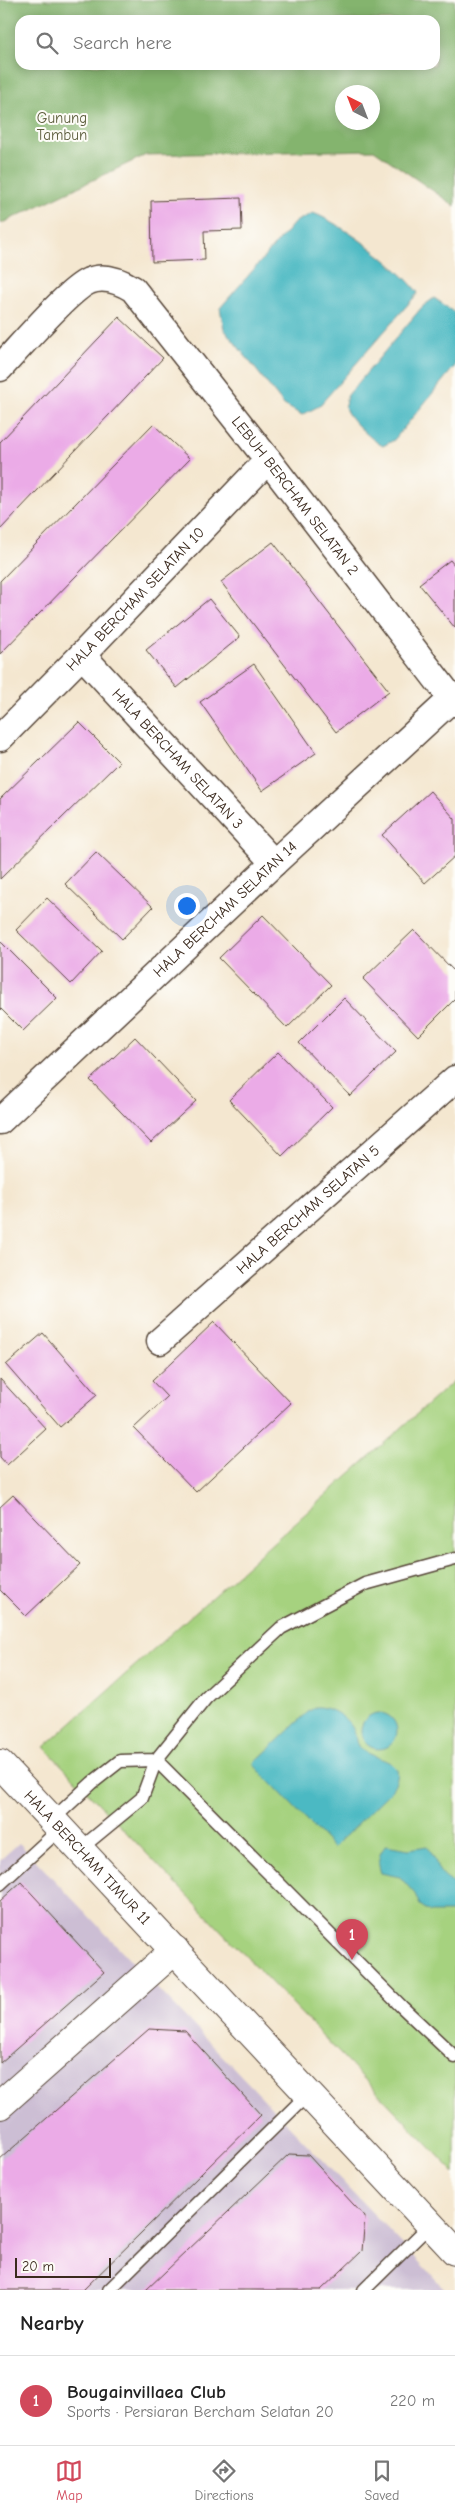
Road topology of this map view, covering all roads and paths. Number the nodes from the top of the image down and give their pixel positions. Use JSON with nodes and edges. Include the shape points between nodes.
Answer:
{"nodes":[{"id":1,"x":0,"y":368,"type":"edge"},
{"id":2,"x":268,"y":460,"type":"junction"},
{"id":3,"x":82,"y":656,"type":"junction"},
{"id":4,"x":454,"y":700,"type":"edge"},
{"id":5,"x":0,"y":738,"type":"edge"},
{"id":6,"x":274,"y":863,"type":"junction"},
{"id":7,"x":455,"y":1079,"type":"edge"},
{"id":8,"x":0,"y":1121,"type":"edge"},
{"id":9,"x":160,"y":1341,"type":"dead end"},
{"id":10,"x":455,"y":1559,"type":"edge"},
{"id":11,"x":156,"y":1760,"type":"junction"},
{"id":12,"x":0,"y":1764,"type":"edge"},
{"id":13,"x":56,"y":1824,"type":"junction"},
{"id":14,"x":80,"y":1848,"type":"junction"},
{"id":15,"x":0,"y":1884,"type":"edge"},
{"id":16,"x":175,"y":1950,"type":"junction"},
{"id":17,"x":455,"y":2056,"type":"edge"},
{"id":18,"x":308,"y":2094,"type":"junction"},
{"id":19,"x":0,"y":2105,"type":"edge"},
{"id":20,"x":430,"y":2225,"type":"junction"},
{"id":21,"x":455,"y":2251,"type":"edge"},
{"id":22,"x":109,"y":2290,"type":"edge"},
{"id":23,"x":364,"y":2290,"type":"edge"}],
"edges":[{"from":1,"to":2,"type":"street","name":"LEBUH BERCHAM SELATAN 2","via":[[73,292],[89,281],[103,278],[120,281],[132,289]]},
{"from":2,"to":3,"type":"street","name":"HALA BERCHAM SELATAN 10"},
{"from":2,"to":4,"type":"street","name":"LEBUH BERCHAM SELATAN 2"},
{"from":3,"to":5,"type":"street","name":"HALA BERCHAM SELATAN 10"},
{"from":3,"to":6,"type":"street","name":"HALA BERCHAM SELATAN 3"},
{"from":4,"to":6,"type":"street","name":"HALA BERCHAM SELATAN 14"},
{"from":6,"to":8,"type":"street","name":"HALA BERCHAM SELATAN 14"},
{"from":7,"to":9,"type":"street","name":"HALA BERCHAM SELATAN 5"},
{"from":10,"to":11,"type":"lane","via":[[365,1584],[281,1628],[206,1698]]},
{"from":11,"to":13,"type":"lane","via":[[120,1761],[92,1783]]},
{"from":11,"to":14,"type":"lane","via":[[142,1798]]},
{"from":11,"to":17,"type":"lane"},
{"from":12,"to":13,"type":"street","name":"HALA BERCHAM TIMUR 11"},
{"from":13,"to":14,"type":"street","name":"HALA BERCHAM TIMUR 11"},
{"from":13,"to":15,"type":"lane"},
{"from":14,"to":16,"type":"street","name":"HALA BERCHAM TIMUR 11"},
{"from":16,"to":18,"type":"street","name":"HALA BERCHAM TIMUR 11"},
{"from":16,"to":19,"type":"street"},
{"from":18,"to":20,"type":"street","name":"HALA BERCHAM TIMUR 11"},
{"from":18,"to":22,"type":"lane"},
{"from":20,"to":21,"type":"street","name":"HALA BERCHAM TIMUR 11"},
{"from":20,"to":23,"type":"lane"}]}
